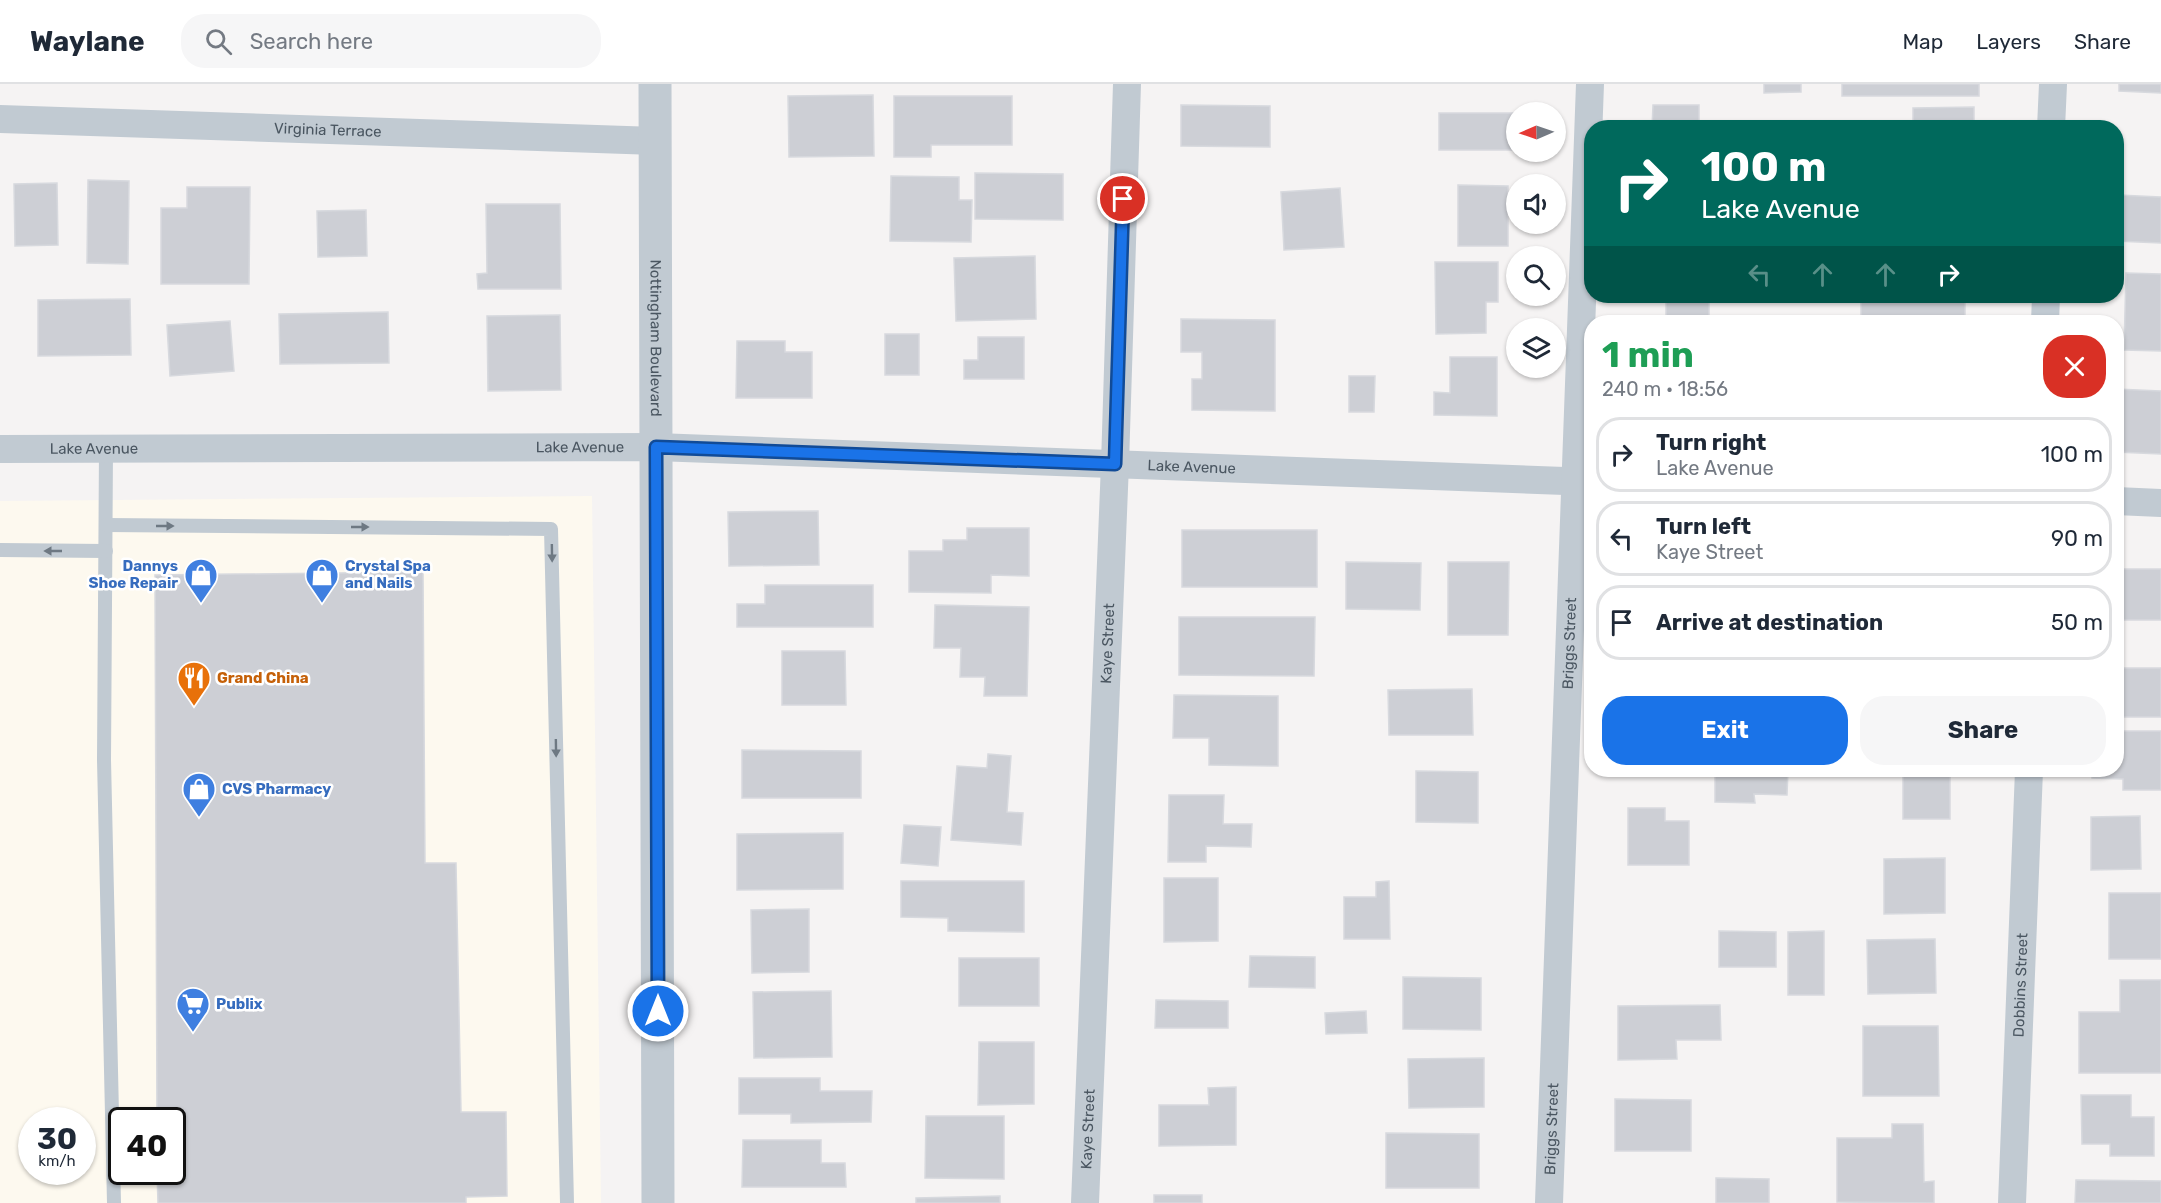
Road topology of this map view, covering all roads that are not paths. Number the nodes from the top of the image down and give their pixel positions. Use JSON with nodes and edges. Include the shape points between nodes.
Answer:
{"nodes":[{"id":1,"x":656,"y":84,"type":"edge"},
{"id":2,"x":1127,"y":84,"type":"edge"},
{"id":3,"x":1590,"y":84,"type":"edge"},
{"id":4,"x":2053,"y":84,"type":"edge"},
{"id":5,"x":0,"y":119,"type":"edge"},
{"id":6,"x":1589,"y":120,"type":"edge"},
{"id":7,"x":2051,"y":120,"type":"edge"},
{"id":8,"x":656,"y":141,"type":"junction"},
{"id":9,"x":656,"y":447,"type":"junction"},
{"id":10,"x":0,"y":449,"type":"edge"},
{"id":11,"x":106,"y":449,"type":"junction"},
{"id":12,"x":1115,"y":464,"type":"junction"},
{"id":13,"x":1584,"y":481,"type":"edge"},
{"id":14,"x":2124,"y":501,"type":"edge"},
{"id":15,"x":2161,"y":503,"type":"edge"},
{"id":16,"x":106,"y":525,"type":"junction"},
{"id":17,"x":0,"y":550,"type":"edge"},
{"id":18,"x":106,"y":551,"type":"junction"},
{"id":19,"x":2029,"y":777,"type":"edge"},
{"id":20,"x":114,"y":1203,"type":"edge"},
{"id":21,"x":567,"y":1203,"type":"edge"},
{"id":22,"x":658,"y":1203,"type":"edge"},
{"id":23,"x":1086,"y":1203,"type":"edge"},
{"id":24,"x":1549,"y":1203,"type":"edge"},
{"id":25,"x":2012,"y":1203,"type":"edge"}],
"edges":[{"from":1,"to":8,"type":"street","name":"Nottingham Boulevard"},
{"from":2,"to":12,"type":"street","name":"Kaye Street"},
{"from":3,"to":6,"type":"street","name":"Briggs Street"},
{"from":4,"to":7,"type":"street"},
{"from":5,"to":8,"type":"street","name":"Virginia Terrace"},
{"from":8,"to":9,"type":"street","name":"Nottingham Boulevard"},
{"from":9,"to":11,"type":"street","name":"Lake Avenue"},
{"from":9,"to":12,"type":"street","name":"Lake Avenue"},
{"from":9,"to":22,"type":"street","name":"Nottingham Boulevard"},
{"from":10,"to":11,"type":"street","name":"Lake Avenue"},
{"from":11,"to":16,"type":"lane"},
{"from":12,"to":13,"type":"street","name":"Lake Avenue"},
{"from":12,"to":23,"type":"street","name":"Kaye Street"},
{"from":13,"to":24,"type":"street","name":"Briggs Street"},
{"from":14,"to":15,"type":"street"},
{"from":16,"to":18,"type":"lane"},
{"from":16,"to":21,"type":"lane","one_way":true,"via":[[551,529]]},
{"from":18,"to":17,"type":"lane","one_way":true},
{"from":18,"to":20,"type":"lane","via":[[104,760]]},
{"from":19,"to":25,"type":"street","name":"Dobbins Street"}]}
